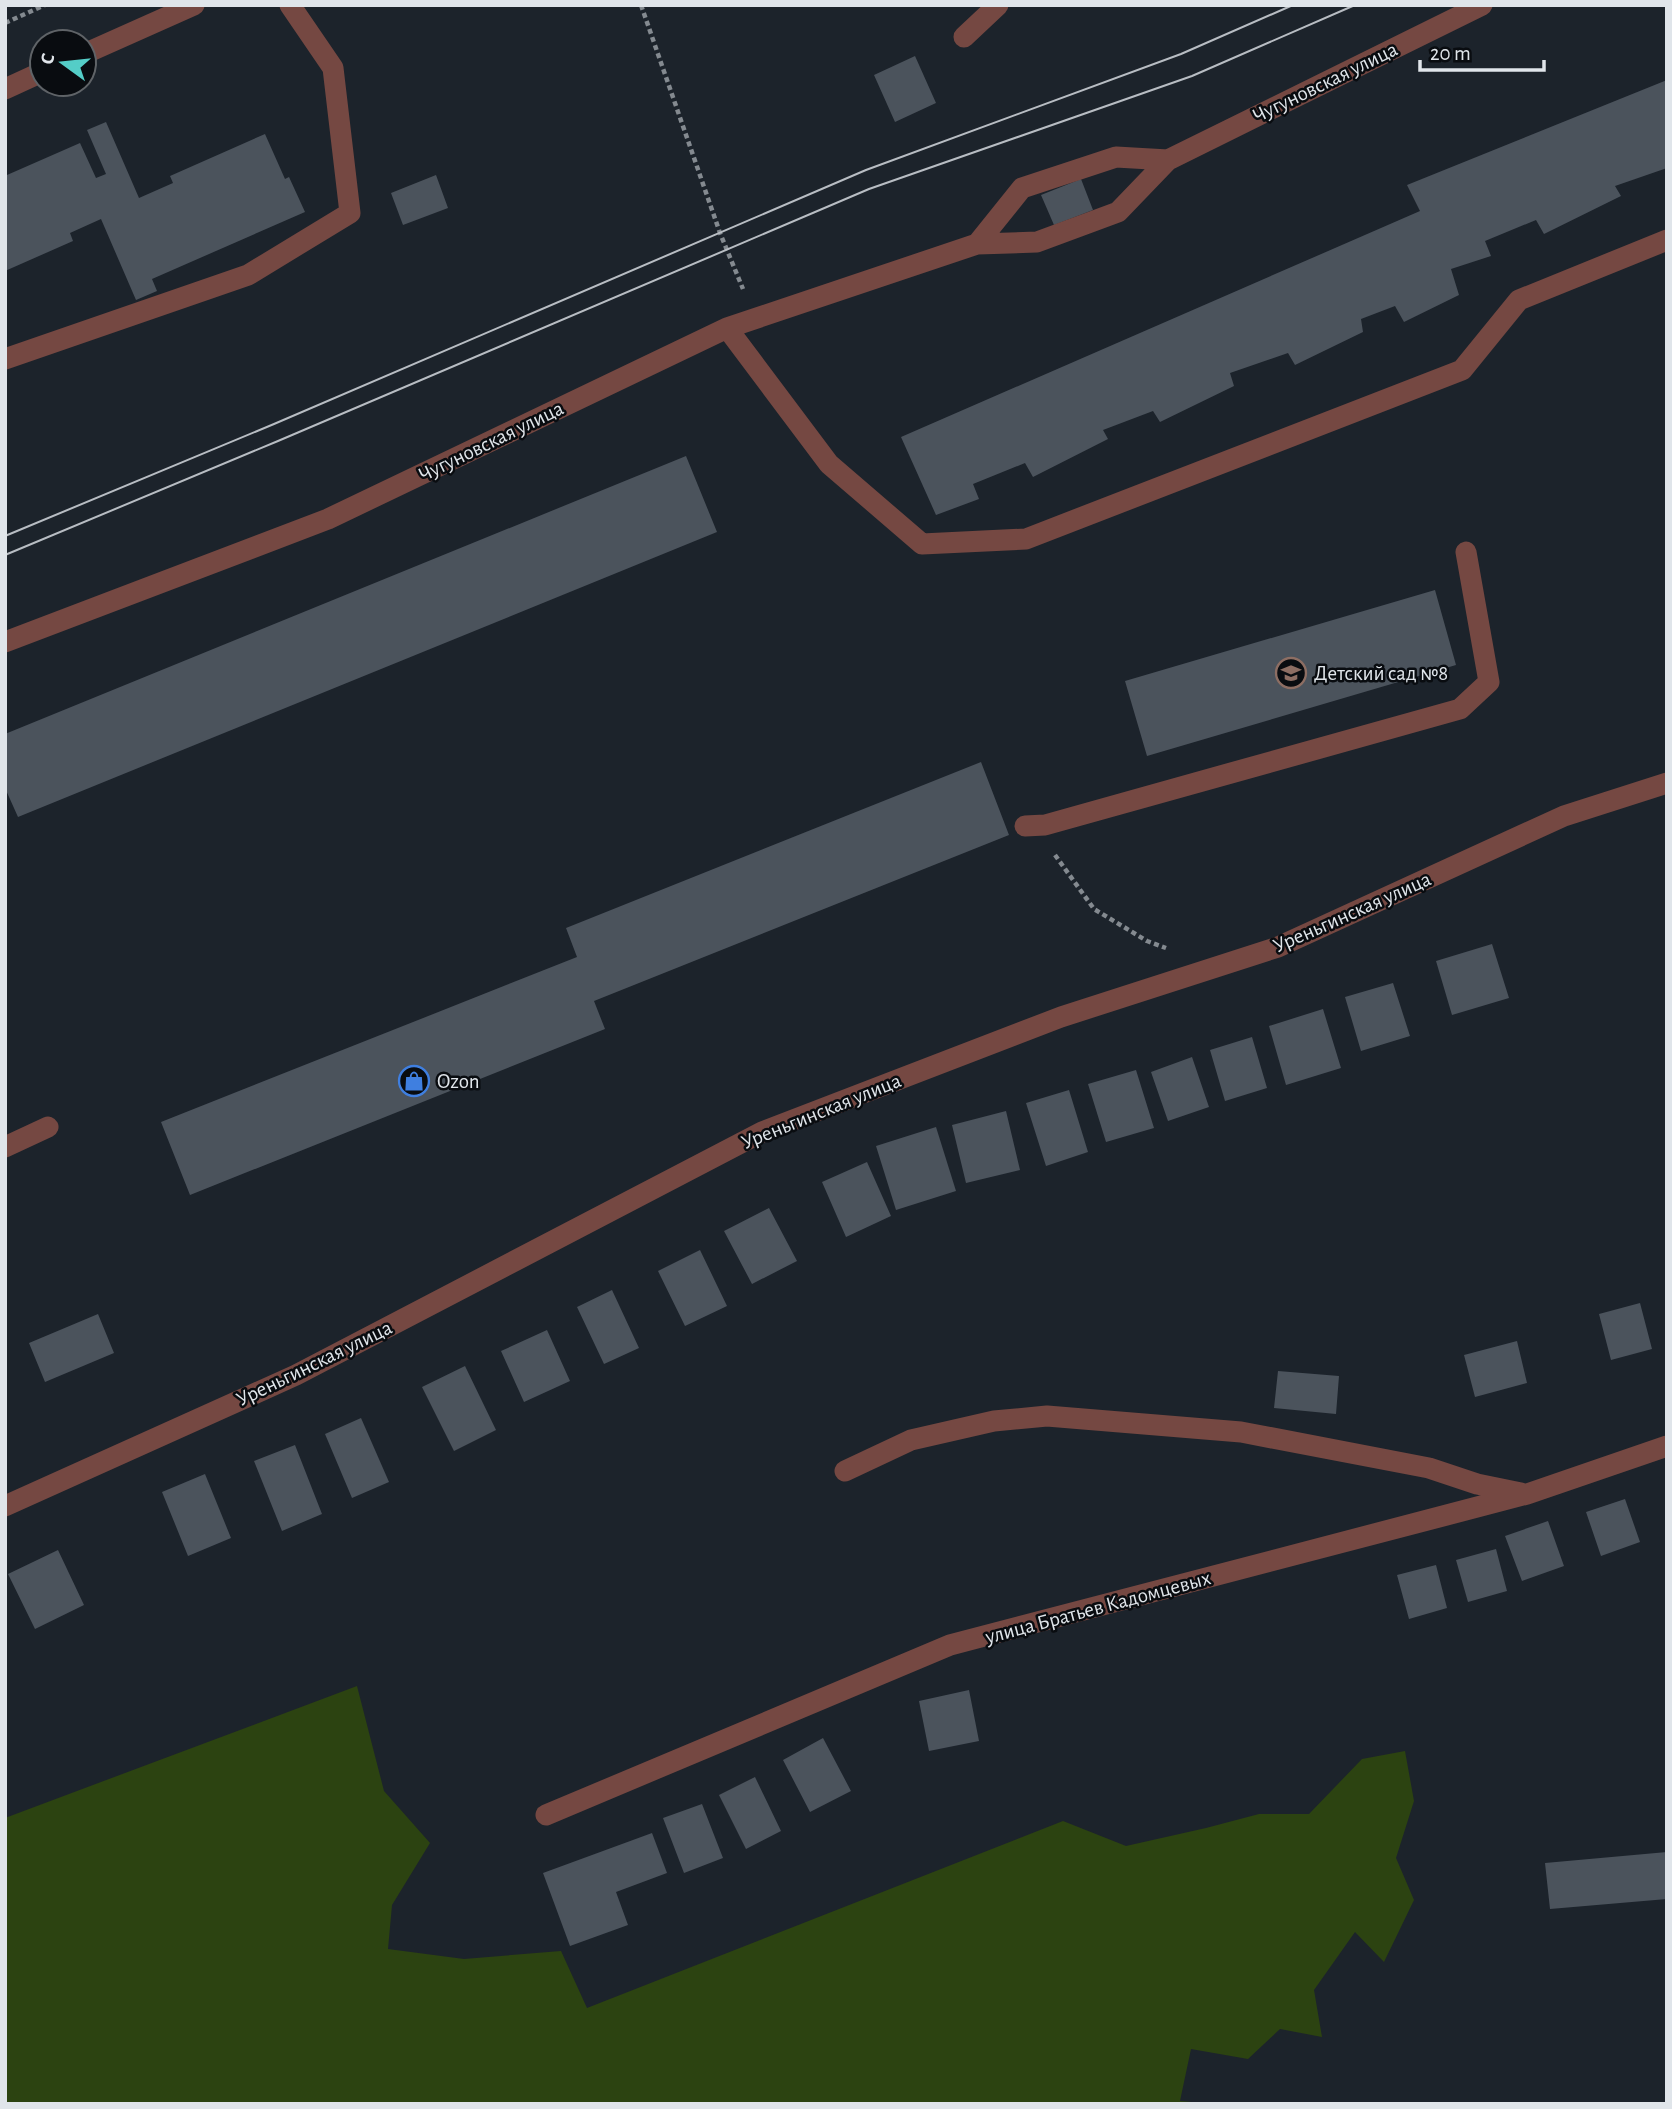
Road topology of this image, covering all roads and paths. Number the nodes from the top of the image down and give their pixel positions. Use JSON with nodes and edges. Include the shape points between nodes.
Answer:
{"nodes":[{"id":1,"x":45,"y":5,"type":"edge"},
{"id":2,"x":194,"y":5,"type":"edge"},
{"id":3,"x":290,"y":5,"type":"edge"},
{"id":4,"x":641,"y":5,"type":"edge"},
{"id":5,"x":998,"y":5,"type":"edge"},
{"id":6,"x":1482,"y":5,"type":"edge"},
{"id":7,"x":5,"y":23,"type":"edge"},
{"id":8,"x":964,"y":37,"type":"dead end"},
{"id":9,"x":98,"y":48,"type":"edge"},
{"id":10,"x":28,"y":78,"type":"edge"},
{"id":11,"x":5,"y":89,"type":"edge"},
{"id":12,"x":1168,"y":160,"type":"junction"},
{"id":13,"x":1667,"y":240,"type":"edge"},
{"id":14,"x":977,"y":244,"type":"junction"},
{"id":15,"x":754,"y":319,"type":"junction"},
{"id":16,"x":727,"y":328,"type":"junction"},
{"id":17,"x":5,"y":359,"type":"edge"},
{"id":18,"x":1466,"y":552,"type":"dead end"},
{"id":19,"x":5,"y":642,"type":"edge"},
{"id":20,"x":1667,"y":783,"type":"edge"},
{"id":21,"x":1035,"y":826,"type":"joint"},
{"id":22,"x":1173,"y":950,"type":"dead end"},
{"id":23,"x":48,"y":1127,"type":"dead end"},
{"id":24,"x":5,"y":1147,"type":"edge"},
{"id":25,"x":1667,"y":1447,"type":"edge"},
{"id":26,"x":845,"y":1471,"type":"dead end"},
{"id":27,"x":1527,"y":1494,"type":"junction"},
{"id":28,"x":5,"y":1506,"type":"edge"},
{"id":29,"x":546,"y":1815,"type":"dead end"}],
"edges":[{"from":1,"to":7,"type":"path"},
{"from":2,"to":9,"type":"street"},
{"from":3,"to":17,"type":"street","via":[[333,68],[349,213],[248,275]]},
{"from":4,"to":15,"type":"path"},
{"from":5,"to":8,"type":"street"},
{"from":6,"to":12,"type":"street","name":"Чугуновская улица"},
{"from":10,"to":11,"type":"street"},
{"from":12,"to":14,"type":"street","name":"Чугуновская улица","via":[[1118,212],[1037,243]]},
{"from":12,"to":14,"type":"street","name":"Чугуновская улица","via":[[1116,157],[1022,188]]},
{"from":13,"to":16,"type":"street","via":[[1519,300],[1462,370],[1026,539],[922,544],[829,464]]},
{"from":14,"to":15,"type":"street","name":"Чугуновская улица"},
{"from":15,"to":16,"type":"street","name":"Чугуновская улица"},
{"from":16,"to":19,"type":"street","name":"Чугуновская улица","via":[[328,519]]},
{"from":18,"to":21,"type":"street","via":[[1489,682],[1460,709]]},
{"from":20,"to":28,"type":"street","name":"Уреньгинская улица","via":[[1564,816],[1278,947],[1061,1017],[762,1132],[296,1375]]},
{"from":21,"to":22,"type":"path","via":[[1094,909],[1147,941]]},
{"from":23,"to":24,"type":"street"},
{"from":25,"to":27,"type":"street","name":"улица Братьев Кадомцевых"},
{"from":26,"to":27,"type":"street","via":[[911,1440],[994,1421],[1047,1416],[1241,1432],[1429,1468],[1477,1485]]},
{"from":27,"to":29,"type":"street","name":"улица Братьев Кадомцевых","via":[[950,1645]]}]}
